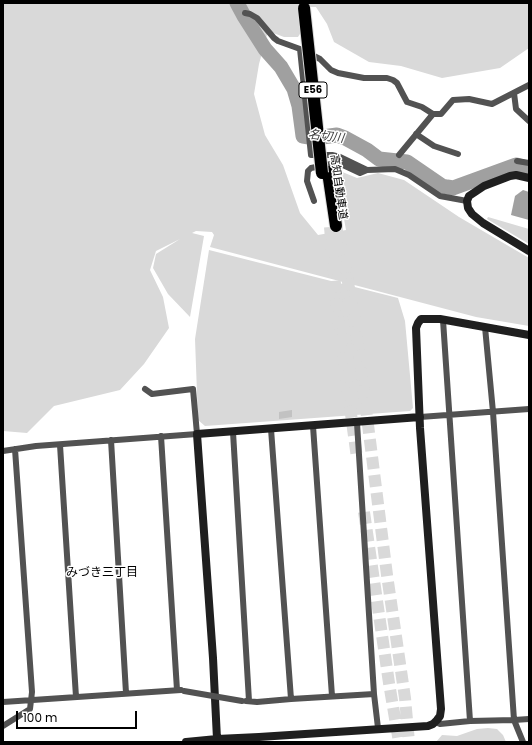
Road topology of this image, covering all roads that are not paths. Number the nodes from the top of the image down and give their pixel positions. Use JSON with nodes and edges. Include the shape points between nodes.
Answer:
{"nodes":[{"id":1,"x":308,"y":8,"type":"dead end"},
{"id":2,"x":245,"y":13,"type":"dead end"},
{"id":3,"x":300,"y":48,"type":"junction"},
{"id":4,"x":529,"y":85,"type":"edge"},
{"id":5,"x":514,"y":93,"type":"junction"},
{"id":6,"x":433,"y":114,"type":"junction"},
{"id":7,"x":529,"y":121,"type":"edge"},
{"id":8,"x":416,"y":134,"type":"junction"},
{"id":9,"x":458,"y":154,"type":"dead end"},
{"id":10,"x":400,"y":155,"type":"dead end"},
{"id":11,"x":517,"y":161,"type":"dead end"},
{"id":12,"x":529,"y":163,"type":"edge"},
{"id":13,"x":367,"y":170,"type":"junction"},
{"id":14,"x":529,"y":178,"type":"edge"},
{"id":15,"x":314,"y":201,"type":"dead end"},
{"id":16,"x":467,"y":201,"type":"junction"},
{"id":17,"x":333,"y":227,"type":"tunnel mouth"},
{"id":18,"x":529,"y":250,"type":"edge"},
{"id":19,"x":443,"y":320,"type":"junction"},
{"id":20,"x":485,"y":327,"type":"junction"},
{"id":21,"x":529,"y":335,"type":"edge"},
{"id":22,"x":145,"y":389,"type":"dead end"},
{"id":23,"x":529,"y":409,"type":"edge"},
{"id":24,"x":493,"y":412,"type":"junction"},
{"id":25,"x":449,"y":415,"type":"junction"},
{"id":26,"x":420,"y":417,"type":"junction"},
{"id":27,"x":357,"y":423,"type":"junction"},
{"id":28,"x":313,"y":426,"type":"junction"},
{"id":29,"x":272,"y":429,"type":"junction"},
{"id":30,"x":233,"y":432,"type":"junction"},
{"id":31,"x":197,"y":434,"type":"junction"},
{"id":32,"x":161,"y":436,"type":"junction"},
{"id":33,"x":111,"y":440,"type":"junction"},
{"id":34,"x":60,"y":445,"type":"junction"},
{"id":35,"x":15,"y":449,"type":"junction"},
{"id":36,"x":3,"y":451,"type":"edge"},
{"id":37,"x":181,"y":690,"type":"junction"},
{"id":38,"x":126,"y":694,"type":"junction"},
{"id":39,"x":374,"y":694,"type":"junction"},
{"id":40,"x":332,"y":696,"type":"junction"},
{"id":41,"x":76,"y":697,"type":"junction"},
{"id":42,"x":291,"y":699,"type":"junction"},
{"id":43,"x":31,"y":701,"type":"junction"},
{"id":44,"x":249,"y":701,"type":"junction"},
{"id":45,"x":3,"y":702,"type":"edge"},
{"id":46,"x":529,"y":719,"type":"edge"},
{"id":47,"x":514,"y":720,"type":"junction"},
{"id":48,"x":470,"y":721,"type":"junction"},
{"id":49,"x":435,"y":722,"type":"junction"},
{"id":50,"x":3,"y":726,"type":"edge"},
{"id":51,"x":378,"y":728,"type":"junction"},
{"id":52,"x":217,"y":740,"type":"edge"},
{"id":53,"x":186,"y":742,"type":"edge"},
{"id":54,"x":523,"y":742,"type":"edge"}],
"edges":[{"from":1,"to":17,"type":"highway","name":"高知自動車道","number":"E56"},
{"from":2,"to":3,"type":"street","via":[[257,18],[278,41]]},
{"from":3,"to":6,"type":"street","via":[[338,73],[393,80],[407,102]]},
{"from":3,"to":13,"type":"street","via":[[311,155],[340,157]]},
{"from":4,"to":5,"type":"street"},
{"from":5,"to":6,"type":"street","via":[[492,104],[470,99],[453,100],[440,114]]},
{"from":5,"to":7,"type":"street","via":[[516,108]]},
{"from":6,"to":8,"type":"street"},
{"from":8,"to":9,"type":"street","via":[[434,146]]},
{"from":8,"to":10,"type":"street"},
{"from":11,"to":12,"type":"street"},
{"from":13,"to":15,"type":"street","via":[[360,173],[343,165],[331,164],[311,168],[307,181]]},
{"from":13,"to":16,"type":"street","via":[[395,169],[409,175],[440,196]]},
{"from":14,"to":16,"type":"street","via":[[510,176],[484,186],[469,196]]},
{"from":16,"to":18,"type":"street","via":[[472,214],[483,223]]},
{"from":19,"to":20,"type":"street"},
{"from":19,"to":25,"type":"street"},
{"from":19,"to":26,"type":"street","via":[[421,319],[416,328]]},
{"from":20,"to":21,"type":"street"},
{"from":20,"to":24,"type":"street"},
{"from":22,"to":31,"type":"street","via":[[152,394],[193,389]]},
{"from":23,"to":24,"type":"street"},
{"from":24,"to":25,"type":"street"},
{"from":24,"to":47,"type":"street"},
{"from":25,"to":26,"type":"street"},
{"from":25,"to":48,"type":"street"},
{"from":26,"to":27,"type":"street"},
{"from":26,"to":49,"type":"street","via":[[441,709],[440,716]]},
{"from":27,"to":28,"type":"street"},
{"from":27,"to":39,"type":"street"},
{"from":28,"to":29,"type":"street"},
{"from":28,"to":40,"type":"street"},
{"from":29,"to":30,"type":"street"},
{"from":29,"to":42,"type":"street"},
{"from":30,"to":31,"type":"street"},
{"from":30,"to":44,"type":"street"},
{"from":31,"to":32,"type":"street"},
{"from":31,"to":52,"type":"street"},
{"from":32,"to":33,"type":"street"},
{"from":32,"to":37,"type":"street"},
{"from":33,"to":34,"type":"street"},
{"from":33,"to":38,"type":"street"},
{"from":34,"to":35,"type":"street"},
{"from":34,"to":41,"type":"street"},
{"from":35,"to":36,"type":"street"},
{"from":35,"to":43,"type":"street"},
{"from":37,"to":38,"type":"street"},
{"from":37,"to":44,"type":"street","bridge":true},
{"from":38,"to":41,"type":"street"},
{"from":39,"to":40,"type":"street"},
{"from":39,"to":51,"type":"street"},
{"from":40,"to":42,"type":"street"},
{"from":41,"to":43,"type":"street"},
{"from":42,"to":44,"type":"street"},
{"from":43,"to":45,"type":"street"},
{"from":43,"to":50,"type":"street","via":[[30,709]]},
{"from":46,"to":47,"type":"street"},
{"from":47,"to":48,"type":"street"},
{"from":47,"to":54,"type":"street"},
{"from":48,"to":49,"type":"street","via":[[440,724]]},
{"from":49,"to":51,"type":"street","via":[[428,726]]},
{"from":51,"to":52,"type":"street"},
{"from":52,"to":53,"type":"street"}]}
